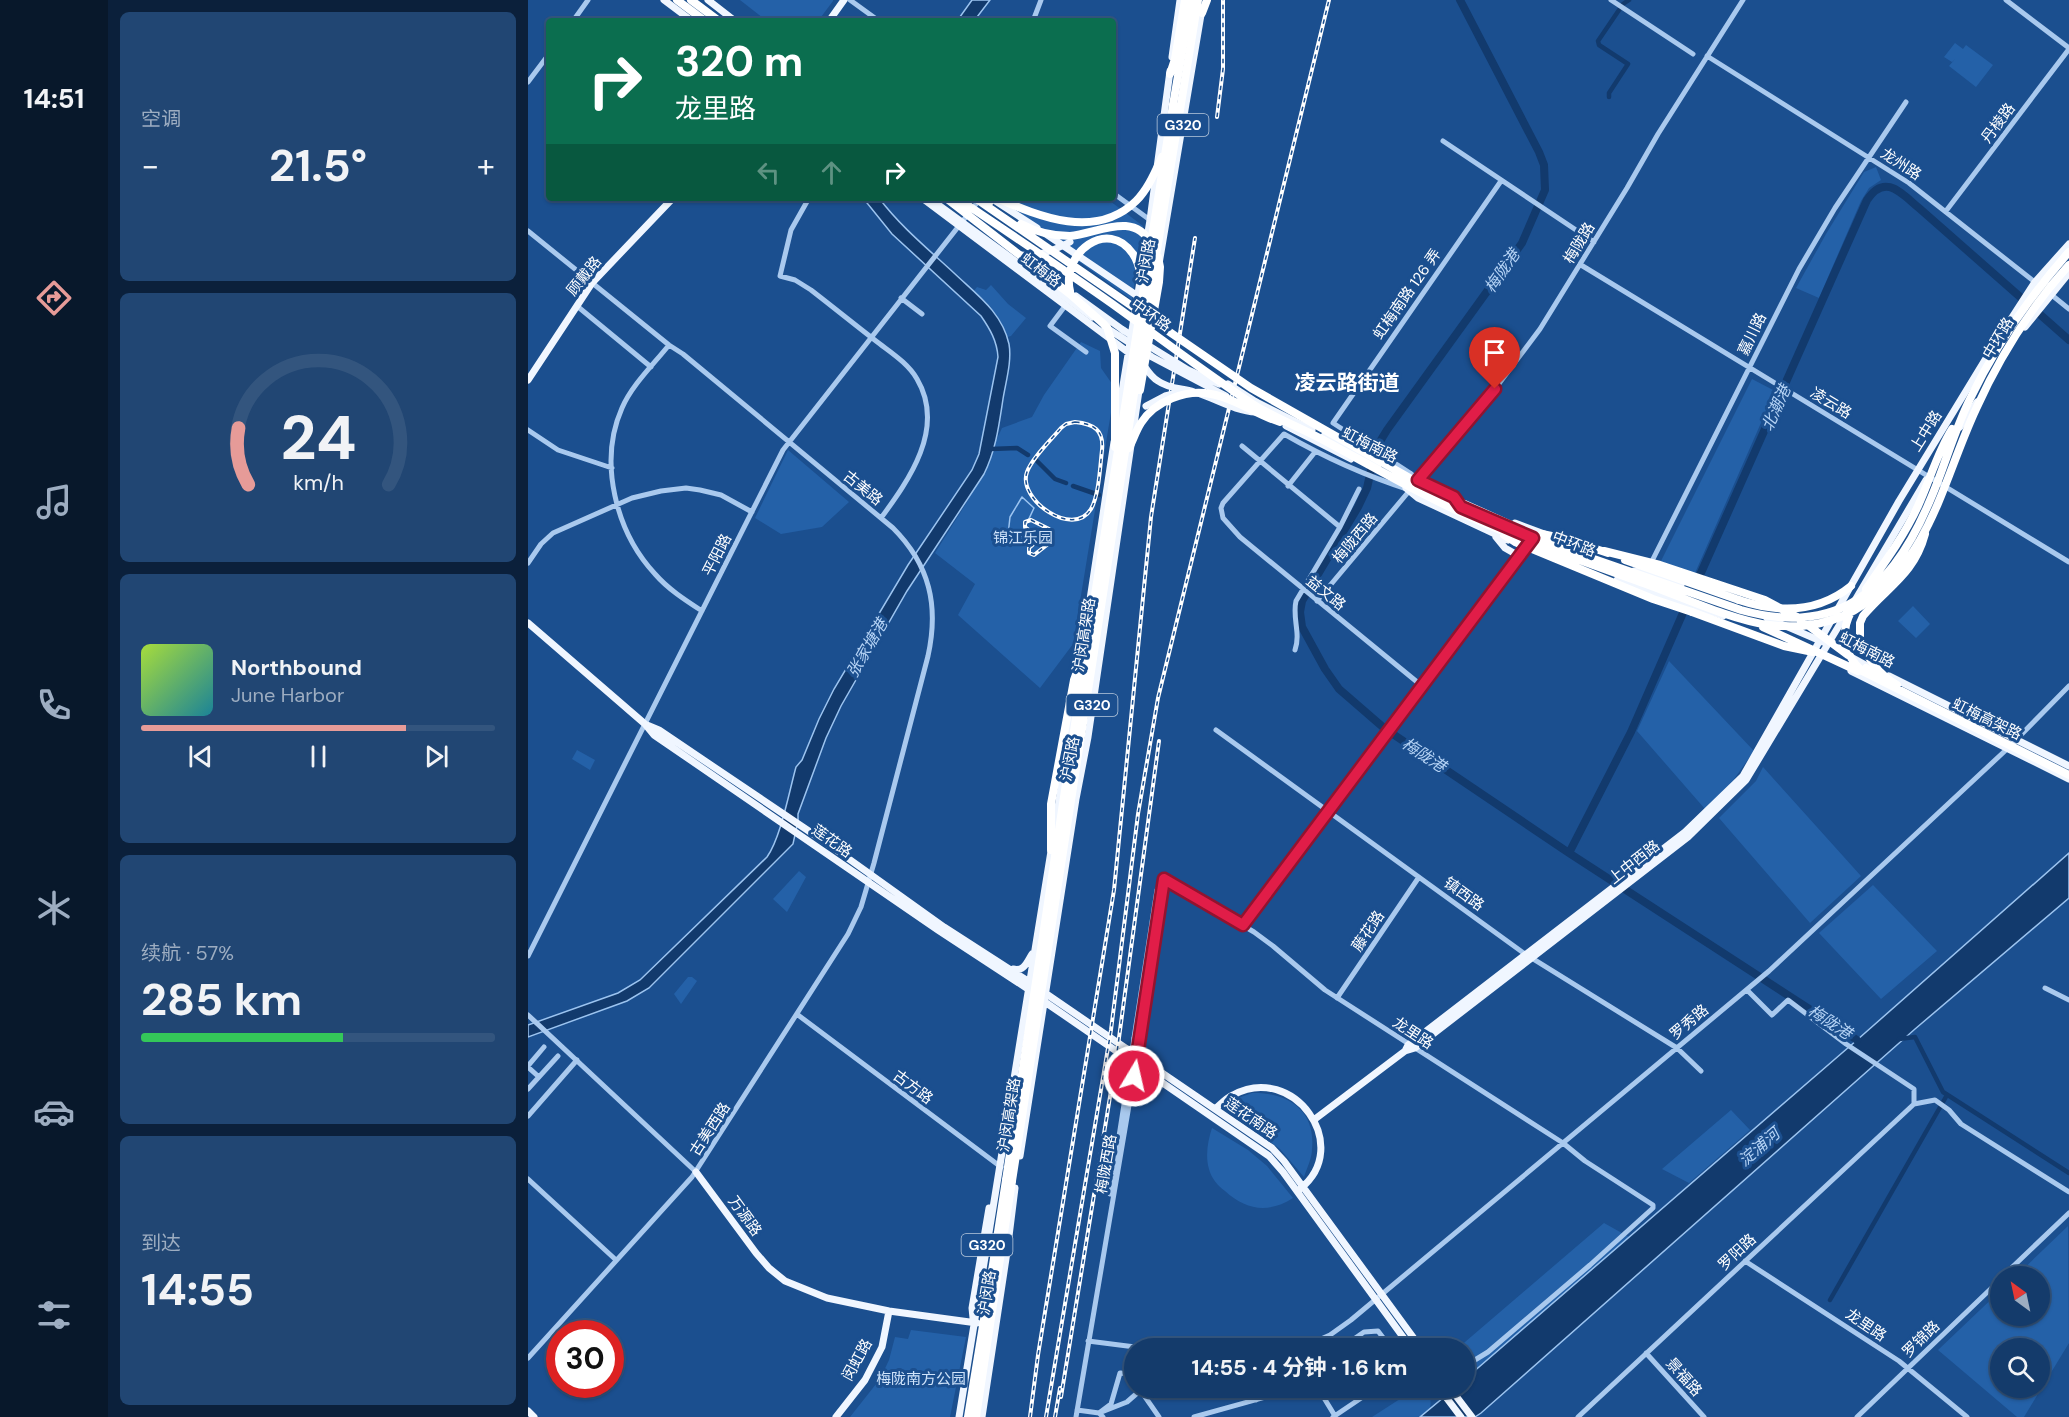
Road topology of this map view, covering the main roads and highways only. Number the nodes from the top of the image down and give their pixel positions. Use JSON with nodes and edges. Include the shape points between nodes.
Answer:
{"nodes":[{"id":1,"x":664,"y":0,"type":"edge"},
{"id":2,"x":677,"y":0,"type":"edge"},
{"id":3,"x":691,"y":0,"type":"edge"},
{"id":4,"x":708,"y":0,"type":"edge"},
{"id":5,"x":844,"y":0,"type":"edge"},
{"id":6,"x":1198,"y":0,"type":"edge"},
{"id":7,"x":1205,"y":0,"type":"edge"},
{"id":8,"x":1186,"y":1,"type":"edge"},
{"id":9,"x":1202,"y":14,"type":"joint"},
{"id":10,"x":688,"y":18,"type":"edge"},
{"id":11,"x":701,"y":18,"type":"edge"},
{"id":12,"x":715,"y":18,"type":"edge"},
{"id":13,"x":731,"y":18,"type":"edge"},
{"id":14,"x":831,"y":18,"type":"edge"},
{"id":15,"x":1174,"y":72,"type":"junction"},
{"id":16,"x":1167,"y":96,"type":"junction"},
{"id":17,"x":1172,"y":107,"type":"junction"},
{"id":18,"x":1173,"y":116,"type":"junction"},
{"id":19,"x":1167,"y":147,"type":"junction"},
{"id":20,"x":671,"y":201,"type":"edge"},
{"id":21,"x":926,"y":201,"type":"edge"},
{"id":22,"x":933,"y":201,"type":"edge"},
{"id":23,"x":949,"y":201,"type":"edge"},
{"id":24,"x":949,"y":201,"type":"edge"},
{"id":25,"x":961,"y":201,"type":"edge"},
{"id":26,"x":979,"y":201,"type":"edge"},
{"id":27,"x":987,"y":201,"type":"edge"},
{"id":28,"x":995,"y":201,"type":"edge"},
{"id":29,"x":1006,"y":201,"type":"edge"},
{"id":30,"x":1092,"y":232,"type":"junction"},
{"id":31,"x":2069,"y":244,"type":"edge"},
{"id":32,"x":2069,"y":252,"type":"edge"},
{"id":33,"x":1021,"y":255,"type":"junction"},
{"id":34,"x":2069,"y":265,"type":"edge"},
{"id":35,"x":2069,"y":273,"type":"edge"},
{"id":36,"x":1143,"y":289,"type":"junction"},
{"id":37,"x":1070,"y":291,"type":"junction"},
{"id":38,"x":1137,"y":296,"type":"junction"},
{"id":39,"x":1152,"y":307,"type":"junction"},
{"id":40,"x":1137,"y":351,"type":"junction"},
{"id":41,"x":1128,"y":353,"type":"junction"},
{"id":42,"x":1153,"y":353,"type":"junction"},
{"id":43,"x":1143,"y":365,"type":"junction"},
{"id":44,"x":528,"y":380,"type":"edge"},
{"id":45,"x":1193,"y":391,"type":"junction"},
{"id":46,"x":1256,"y":402,"type":"junction"},
{"id":47,"x":1261,"y":413,"type":"junction"},
{"id":48,"x":1963,"y":413,"type":"junction"},
{"id":49,"x":1135,"y":416,"type":"junction"},
{"id":50,"x":1307,"y":431,"type":"junction"},
{"id":51,"x":1128,"y":450,"type":"junction"},
{"id":52,"x":1118,"y":475,"type":"junction"},
{"id":53,"x":1415,"y":485,"type":"junction"},
{"id":54,"x":1454,"y":497,"type":"junction"},
{"id":55,"x":1452,"y":507,"type":"junction"},
{"id":56,"x":1461,"y":507,"type":"junction"},
{"id":57,"x":1102,"y":518,"type":"junction"},
{"id":58,"x":1462,"y":519,"type":"junction"},
{"id":59,"x":1484,"y":523,"type":"junction"},
{"id":60,"x":1927,"y":528,"type":"junction"},
{"id":61,"x":1495,"y":535,"type":"junction"},
{"id":62,"x":1530,"y":538,"type":"junction"},
{"id":63,"x":1604,"y":551,"type":"junction"},
{"id":64,"x":1519,"y":556,"type":"road end"},
{"id":65,"x":1554,"y":556,"type":"junction"},
{"id":66,"x":1569,"y":557,"type":"junction"},
{"id":67,"x":1652,"y":561,"type":"road end"},
{"id":68,"x":1600,"y":569,"type":"junction"},
{"id":69,"x":1644,"y":570,"type":"junction"},
{"id":70,"x":1609,"y":577,"type":"junction"},
{"id":71,"x":1640,"y":586,"type":"junction"},
{"id":72,"x":1851,"y":586,"type":"junction"},
{"id":73,"x":1751,"y":604,"type":"junction"},
{"id":74,"x":1695,"y":607,"type":"junction"},
{"id":75,"x":1744,"y":619,"type":"junction"},
{"id":76,"x":1780,"y":622,"type":"junction"},
{"id":77,"x":528,"y":623,"type":"edge"},
{"id":78,"x":1820,"y":641,"type":"junction"},
{"id":79,"x":1087,"y":645,"type":"junction"},
{"id":80,"x":1828,"y":645,"type":"junction"},
{"id":81,"x":1818,"y":654,"type":"junction"},
{"id":82,"x":1870,"y":676,"type":"junction"},
{"id":83,"x":1894,"y":686,"type":"junction"},
{"id":84,"x":2069,"y":768,"type":"edge"},
{"id":85,"x":2065,"y":775,"type":"edge"},
{"id":86,"x":2069,"y":779,"type":"edge"},
{"id":87,"x":780,"y":817,"type":"junction"},
{"id":88,"x":1051,"y":850,"type":"junction"},
{"id":89,"x":1035,"y":949,"type":"junction"},
{"id":90,"x":1009,"y":969,"type":"junction"},
{"id":91,"x":1007,"y":977,"type":"joint"},
{"id":92,"x":1030,"y":981,"type":"junction"},
{"id":93,"x":1028,"y":990,"type":"junction"},
{"id":94,"x":1046,"y":994,"type":"junction"},
{"id":95,"x":1045,"y":1002,"type":"junction"},
{"id":96,"x":1215,"y":1109,"type":"junction"},
{"id":97,"x":1315,"y":1119,"type":"junction"},
{"id":98,"x":696,"y":1172,"type":"road end"},
{"id":99,"x":1300,"y":1189,"type":"junction"},
{"id":100,"x":1378,"y":1297,"type":"junction"},
{"id":101,"x":889,"y":1311,"type":"junction"},
{"id":102,"x":974,"y":1323,"type":"junction"},
{"id":103,"x":996,"y":1323,"type":"junction"},
{"id":104,"x":1405,"y":1338,"type":"edge"},
{"id":105,"x":1413,"y":1338,"type":"edge"},
{"id":106,"x":1447,"y":1398,"type":"edge"},
{"id":107,"x":1458,"y":1398,"type":"edge"},
{"id":108,"x":528,"y":1411,"type":"edge"},
{"id":109,"x":534,"y":1417,"type":"edge"},
{"id":110,"x":836,"y":1417,"type":"edge"},
{"id":111,"x":959,"y":1417,"type":"edge"},
{"id":112,"x":968,"y":1417,"type":"edge"},
{"id":113,"x":976,"y":1417,"type":"edge"},
{"id":114,"x":982,"y":1417,"type":"edge"},
{"id":115,"x":1461,"y":1417,"type":"edge"},
{"id":116,"x":1472,"y":1417,"type":"edge"}],
"edges":[{"from":1,"to":10,"type":"main road"},
{"from":2,"to":11,"type":"highway"},
{"from":3,"to":12,"type":"highway"},
{"from":4,"to":13,"type":"main road"},
{"from":5,"to":14,"type":"main road"},
{"from":6,"to":52,"type":"highway","name":"沪闵高架路","bridge":true},
{"from":7,"to":9,"type":"highway"},
{"from":7,"to":18,"type":"main road"},
{"from":8,"to":15,"type":"main road","name":"沪闵路","number":"G320"},
{"from":8,"to":15,"type":"highway"},
{"from":8,"to":19,"type":"highway","name":"沪闵高架路","bridge":true},
{"from":9,"to":39,"type":"main road","name":"沪闵路","number":"G320"},
{"from":15,"to":16,"type":"main road","name":"沪闵路","number":"G320"},
{"from":15,"to":17,"type":"main road","name":"沪闵路","number":"G320"},
{"from":16,"to":17,"type":"main road"},
{"from":16,"to":38,"type":"main road","name":"沪闵路","number":"G320"},
{"from":17,"to":18,"type":"main road","name":"沪闵路"},
{"from":18,"to":40,"type":"main road","name":"沪闵路","bridge":true},
{"from":18,"to":46,"type":"main road","bridge":true,"via":[[1147,299],[1149,313],[1172,348]]},
{"from":19,"to":29,"type":"highway","bridge":true,"via":[[1137,200],[1118,214],[1097,222],[1051,219]]},
{"from":19,"to":36,"type":"highway","name":"沪闵高架路","bridge":true},
{"from":20,"to":44,"type":"main road","name":"顾戴路","via":[[592,284]]},
{"from":21,"to":41,"type":"main road","name":"虹梅路"},
{"from":22,"to":42,"type":"main road","name":"虹梅路","bridge":true,"via":[[1118,337]]},
{"from":23,"to":52,"type":"highway","bridge":true,"via":[[1107,327],[1115,353]]},
{"from":24,"to":33,"type":"main road","name":"虹梅路","bridge":true},
{"from":25,"to":50,"type":"highway","name":"中环路","bridge":true,"via":[[1254,405]]},
{"from":26,"to":62,"type":"highway","name":"中环路","bridge":true,"via":[[1251,388],[1422,484]]},
{"from":27,"to":30,"type":"highway","bridge":true,"via":[[1028,228],[1050,235]]},
{"from":28,"to":38,"type":"main road","name":"虹梅路"},
{"from":30,"to":33,"type":"main road","bridge":true,"via":[[1048,252]]},
{"from":30,"to":51,"type":"highway","bridge":true,"via":[[1125,225],[1138,230],[1147,235],[1160,267]]},
{"from":31,"to":72,"type":"main road","name":"上中路","via":[[2017,309]]},
{"from":32,"to":48,"type":"highway","name":"中环路","bridge":true,"via":[[2022,310],[1989,360]]},
{"from":33,"to":37,"type":"main road","name":"虹梅路","bridge":true},
{"from":34,"to":60,"type":"highway","name":"中环路","bridge":true,"via":[[2028,315],[1997,365]]},
{"from":35,"to":80,"type":"main road","name":"上中路","bridge":true,"via":[[2031,319],[1928,476]]},
{"from":36,"to":37,"type":"highway","bridge":true,"via":[[1132,252],[1117,241],[1105,239],[1078,253],[1069,277]]},
{"from":36,"to":52,"type":"highway","name":"沪闵高架路","bridge":true},
{"from":37,"to":42,"type":"main road","name":"虹梅路","bridge":true},
{"from":38,"to":39,"type":"main road","name":"虹梅路"},
{"from":38,"to":41,"type":"main road","name":"沪闵路","number":"G320"},
{"from":39,"to":43,"type":"main road","name":"沪闵路","number":"G320"},
{"from":40,"to":45,"type":"main road","bridge":true,"via":[[1146,369],[1160,383]]},
{"from":40,"to":52,"type":"main road","name":"沪闵路","bridge":true},
{"from":41,"to":43,"type":"main road","name":"虹梅路"},
{"from":41,"to":57,"type":"main road","name":"沪闵路","number":"G320"},
{"from":42,"to":46,"type":"main road","name":"虹梅南路","bridge":true},
{"from":42,"to":47,"type":"main road","name":"虹梅南路","bridge":true},
{"from":43,"to":49,"type":"main road","name":"沪闵路","number":"G320"},
{"from":45,"to":47,"type":"main road","bridge":true,"via":[[1246,412]]},
{"from":45,"to":49,"type":"main road","bridge":true,"via":[[1165,396]]},
{"from":46,"to":53,"type":"main road","name":"虹梅南路","bridge":true},
{"from":47,"to":53,"type":"main road","name":"虹梅南路","bridge":true,"via":[[1376,476]]},
{"from":48,"to":62,"type":"highway","name":"中环路","bridge":true,"via":[[1928,505],[1903,551],[1866,593],[1826,614],[1799,619],[1765,617]]},
{"from":48,"to":82,"type":"highway","bridge":true,"via":[[1939,452],[1908,525],[1847,622],[1847,651],[1855,665]]},
{"from":49,"to":94,"type":"main road","name":"沪闵路","number":"G320"},
{"from":50,"to":51,"type":"highway","bridge":true,"via":[[1211,394],[1191,394],[1154,409]]},
{"from":50,"to":59,"type":"highway","name":"中环路","bridge":true},
{"from":51,"to":52,"type":"highway","bridge":true},
{"from":52,"to":57,"type":"main road","name":"沪闵路","via":[[1112,508]]},
{"from":52,"to":79,"type":"highway","name":"沪闵高架路","bridge":true},
{"from":52,"to":113,"type":"highway","name":"沪闵高架路","bridge":true},
{"from":53,"to":54,"type":"main road","name":"虹梅南路"},
{"from":53,"to":55,"type":"main road","name":"虹梅南路","via":[[1420,492]]},
{"from":53,"to":56,"type":"main road","name":"虹梅南路"},
{"from":53,"to":58,"type":"main road","name":"虹梅南路","via":[[1418,498]]},
{"from":54,"to":56,"type":"main road"},
{"from":54,"to":62,"type":"main road","name":"虹梅南路"},
{"from":55,"to":58,"type":"main road"},
{"from":55,"to":62,"type":"main road","name":"虹梅南路"},
{"from":56,"to":62,"type":"main road","name":"虹梅南路"},
{"from":57,"to":88,"type":"main road","name":"沪闵路","number":"G320"},
{"from":58,"to":61,"type":"main road","name":"虹梅南路"},
{"from":59,"to":74,"type":"highway","bridge":true,"via":[[1515,542],[1653,599]]},
{"from":59,"to":75,"type":"highway","name":"中环路","bridge":true},
{"from":60,"to":75,"type":"highway","name":"中环路","bridge":true,"via":[[1900,570],[1847,615],[1803,626]]},
{"from":60,"to":83,"type":"highway","bridge":true,"via":[[1919,553],[1908,569],[1860,623],[1860,638],[1869,659]]},
{"from":61,"to":62,"type":"main road","name":"虹梅南路"},
{"from":61,"to":64,"type":"main road","via":[[1504,548]]},
{"from":62,"to":63,"type":"highway","bridge":true,"via":[[1566,539]]},
{"from":62,"to":65,"type":"main road","name":"虹梅南路"},
{"from":62,"to":66,"type":"main road","name":"虹梅南路"},
{"from":62,"to":69,"type":"main road","name":"虹梅南路","via":[[1631,571]]},
{"from":63,"to":73,"type":"highway","bridge":true},
{"from":63,"to":83,"type":"highway","bridge":true,"via":[[1660,565],[1776,604]]},
{"from":65,"to":66,"type":"main road"},
{"from":65,"to":70,"type":"main road","name":"虹梅南路"},
{"from":66,"to":68,"type":"main road","name":"虹梅南路"},
{"from":67,"to":69,"type":"main road"},
{"from":68,"to":70,"type":"main road"},
{"from":68,"to":71,"type":"main road","name":"虹梅南路"},
{"from":69,"to":76,"type":"main road","name":"虹梅南路","bridge":true},
{"from":70,"to":71,"type":"main road","name":"虹梅南路"},
{"from":71,"to":74,"type":"main road","name":"虹梅南路","bridge":true},
{"from":72,"to":73,"type":"highway","via":[[1836,598],[1801,609]]},
{"from":72,"to":78,"type":"main road","name":"上中路"},
{"from":73,"to":76,"type":"highway"},
{"from":74,"to":81,"type":"highway","via":[[1784,646]]},
{"from":74,"to":81,"type":"main road","name":"虹梅南路","via":[[1790,638]]},
{"from":75,"to":82,"type":"highway","bridge":true},
{"from":76,"to":78,"type":"main road","name":"虹梅南路"},
{"from":77,"to":87,"type":"main road","name":"莲花路","via":[[645,724],[659,730]]},
{"from":78,"to":80,"type":"main road","name":"虹梅南路"},
{"from":78,"to":81,"type":"main road","name":"上中西路"},
{"from":79,"to":88,"type":"highway","bridge":true,"via":[[1074,680],[1051,804]]},
{"from":79,"to":112,"type":"highway","name":"沪闵高架路","bridge":true},
{"from":80,"to":81,"type":"main road","name":"上中西路"},
{"from":80,"to":84,"type":"main road","name":"虹梅南路"},
{"from":81,"to":85,"type":"main road","name":"虹梅南路"},
{"from":81,"to":97,"type":"main road","name":"上中西路","via":[[1743,776],[1685,832]]},
{"from":82,"to":83,"type":"highway","bridge":true},
{"from":83,"to":84,"type":"highway","name":"虹梅高架路","bridge":true},
{"from":83,"to":85,"type":"highway","name":"虹梅高架路","bridge":true},
{"from":85,"to":86,"type":"main road","name":"虹梅南路","bridge":true},
{"from":87,"to":90,"type":"main road","name":"莲花路","via":[[799,825]]},
{"from":87,"to":91,"type":"main road","name":"莲花路","via":[[798,834]]},
{"from":88,"to":89,"type":"main road","name":"沪闵路","number":"G320"},
{"from":89,"to":90,"type":"main road","via":[[1024,967]]},
{"from":89,"to":92,"type":"main road","name":"沪闵路","number":"G320"},
{"from":90,"to":92,"type":"main road","name":"莲花南路"},
{"from":91,"to":93,"type":"main road","name":"莲花南路"},
{"from":92,"to":93,"type":"main road","name":"沪闵路","number":"G320"},
{"from":92,"to":94,"type":"main road","name":"莲花南路"},
{"from":93,"to":95,"type":"main road","name":"莲花南路"},
{"from":93,"to":102,"type":"main road","name":"沪闵路","number":"G320","via":[[1001,1167],[983,1239],[972,1308]]},
{"from":94,"to":95,"type":"main road","name":"沪闵路","number":"G320"},
{"from":94,"to":96,"type":"main road","name":"莲花南路"},
{"from":95,"to":99,"type":"main road","name":"莲花南路","via":[[1269,1156]]},
{"from":95,"to":103,"type":"main road","name":"沪闵路","number":"G320"},
{"from":96,"to":97,"type":"main road","via":[[1235,1094],[1265,1087],[1279,1089],[1298,1100]]},
{"from":96,"to":99,"type":"main road","name":"莲花南路","via":[[1272,1148]]},
{"from":97,"to":99,"type":"main road","via":[[1322,1144],[1320,1160]]},
{"from":98,"to":101,"type":"main road","name":"万源路","via":[[756,1253],[785,1281],[827,1298]]},
{"from":99,"to":100,"type":"main road","name":"莲花南路"},
{"from":100,"to":104,"type":"main road","name":"莲花南路"},
{"from":100,"to":105,"type":"main road","name":"莲花南路"},
{"from":101,"to":102,"type":"main road","name":"万源路"},
{"from":101,"to":110,"type":"main road","name":"闵虹路","via":[[882,1347],[864,1380]]},
{"from":102,"to":103,"type":"main road","name":"万源路"},
{"from":102,"to":111,"type":"main road","name":"沪闵路","number":"G320"},
{"from":103,"to":114,"type":"main road","name":"沪闵路","number":"G320"},
{"from":106,"to":115,"type":"main road"},
{"from":107,"to":116,"type":"main road"},
{"from":108,"to":109,"type":"main road"}]}
